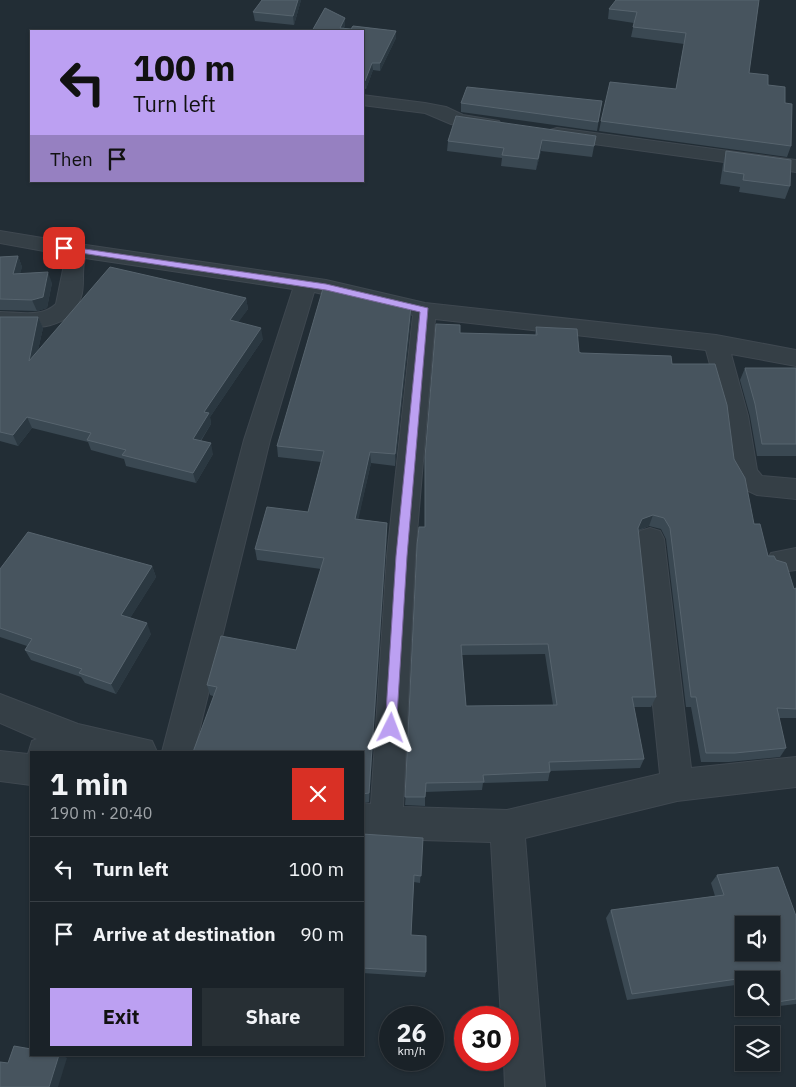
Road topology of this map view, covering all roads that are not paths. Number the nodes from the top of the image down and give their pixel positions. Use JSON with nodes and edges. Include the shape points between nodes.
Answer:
{"nodes":[{"id":1,"x":364,"y":100,"type":"edge"},
{"id":2,"x":507,"y":127,"type":"edge"},
{"id":3,"x":536,"y":131,"type":"edge"},
{"id":4,"x":796,"y":166,"type":"edge"},
{"id":5,"x":0,"y":237,"type":"edge"},
{"id":6,"x":80,"y":251,"type":"junction"},
{"id":7,"x":306,"y":284,"type":"junction"},
{"id":8,"x":425,"y":310,"type":"junction"},
{"id":9,"x":0,"y":319,"type":"edge"},
{"id":10,"x":716,"y":343,"type":"junction"},
{"id":11,"x":796,"y":358,"type":"edge"},
{"id":12,"x":796,"y":489,"type":"edge"},
{"id":13,"x":650,"y":539,"type":"dead end"},
{"id":14,"x":0,"y":708,"type":"edge"},
{"id":15,"x":78,"y":740,"type":"junction"},
{"id":16,"x":47,"y":751,"type":"edge"},
{"id":17,"x":136,"y":751,"type":"edge"},
{"id":18,"x":178,"y":751,"type":"edge"},
{"id":19,"x":796,"y":772,"type":"edge"},
{"id":20,"x":677,"y":785,"type":"junction"},
{"id":21,"x":374,"y":821,"type":"edge"},
{"id":22,"x":507,"y":826,"type":"junction"},
{"id":23,"x":525,"y":1087,"type":"edge"}],
"edges":[{"from":1,"to":2,"type":"street","via":[[425,108],[458,120]]},
{"from":3,"to":4,"type":"street"},
{"from":5,"to":6,"type":"street"},
{"from":6,"to":7,"type":"street"},
{"from":6,"to":9,"type":"street","via":[[72,260],[72,296],[67,308],[46,320]]},
{"from":7,"to":8,"type":"street"},
{"from":7,"to":18,"type":"street","via":[[257,440]]},
{"from":8,"to":10,"type":"street"},
{"from":8,"to":21,"type":"street"},
{"from":10,"to":11,"type":"street"},
{"from":10,"to":12,"type":"street","via":[[736,416],[744,470],[749,480],[757,485]]},
{"from":13,"to":20,"type":"street"},
{"from":14,"to":15,"type":"street"},
{"from":15,"to":16,"type":"street"},
{"from":15,"to":17,"type":"street"},
{"from":19,"to":20,"type":"street"},
{"from":20,"to":22,"type":"street"},
{"from":21,"to":22,"type":"street"},
{"from":22,"to":23,"type":"street"}]}
